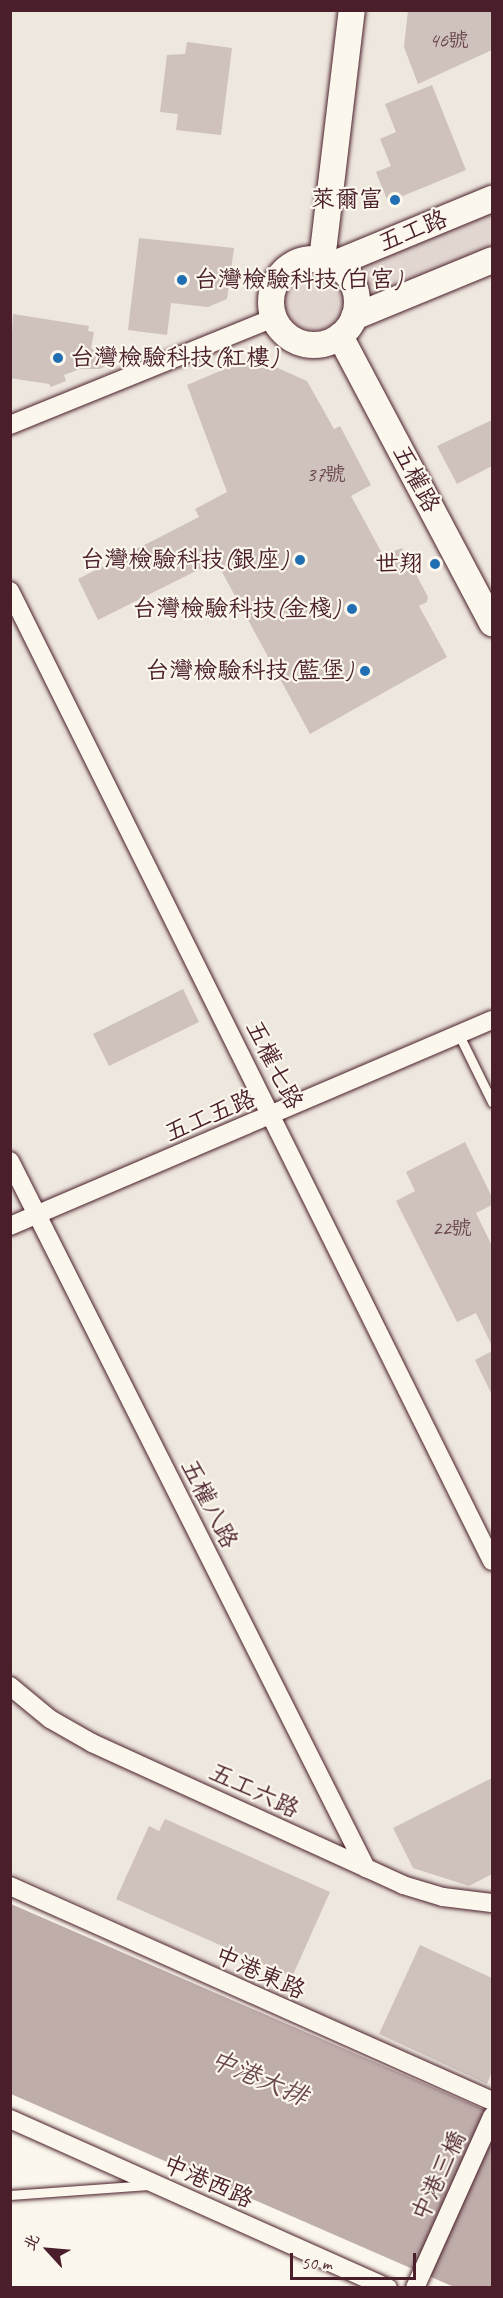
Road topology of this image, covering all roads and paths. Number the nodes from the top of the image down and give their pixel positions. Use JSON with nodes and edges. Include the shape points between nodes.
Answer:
{"nodes":[{"id":1,"x":352,"y":10,"type":"edge"},
{"id":2,"x":492,"y":199,"type":"edge"},
{"id":3,"x":492,"y":260,"type":"edge"},
{"id":4,"x":328,"y":262,"type":"junction"},
{"id":5,"x":274,"y":318,"type":"junction"},
{"id":6,"x":347,"y":326,"type":"junction"},
{"id":7,"x":10,"y":425,"type":"edge"},
{"id":8,"x":10,"y":591,"type":"edge"},
{"id":9,"x":492,"y":623,"type":"edge"},
{"id":10,"x":492,"y":1020,"type":"edge"},
{"id":11,"x":459,"y":1035,"type":"junction"},
{"id":12,"x":492,"y":1102,"type":"edge"},
{"id":13,"x":273,"y":1116,"type":"junction"},
{"id":14,"x":10,"y":1161,"type":"edge"},
{"id":15,"x":37,"y":1215,"type":"junction"},
{"id":16,"x":10,"y":1226,"type":"edge"},
{"id":17,"x":492,"y":1561,"type":"edge"},
{"id":18,"x":10,"y":1686,"type":"edge"},
{"id":19,"x":366,"y":1868,"type":"junction"},
{"id":20,"x":10,"y":1886,"type":"edge"},
{"id":21,"x":492,"y":1903,"type":"edge"},
{"id":22,"x":492,"y":2101,"type":"edge"},
{"id":23,"x":492,"y":2117,"type":"edge"},
{"id":24,"x":10,"y":2120,"type":"edge"},
{"id":25,"x":155,"y":2185,"type":"junction"},
{"id":26,"x":10,"y":2195,"type":"edge"},
{"id":27,"x":416,"y":2285,"type":"edge"},
{"id":28,"x":388,"y":2288,"type":"edge"}],
"edges":[{"from":1,"to":4,"type":"street"},
{"from":2,"to":4,"type":"street","name":"五工路"},
{"from":3,"to":6,"type":"street"},
{"from":4,"to":5,"type":"street","via":[[300,261],[281,274],[272,295]]},
{"from":4,"to":6,"type":"street","via":[[344,271],[356,292]]},
{"from":5,"to":6,"type":"street","via":[[297,341],[319,344]]},
{"from":5,"to":7,"type":"street"},
{"from":6,"to":9,"type":"street","name":"五權路"},
{"from":8,"to":13,"type":"street","name":"五權七路"},
{"from":10,"to":11,"type":"street","name":"五工五路"},
{"from":11,"to":12,"type":"lane"},
{"from":11,"to":13,"type":"street","name":"五工五路"},
{"from":13,"to":15,"type":"street","name":"五工五路"},
{"from":13,"to":17,"type":"street","name":"五權七路"},
{"from":14,"to":15,"type":"street","name":"五權八路"},
{"from":15,"to":16,"type":"street","name":"五工五路"},
{"from":15,"to":19,"type":"street","name":"五權八路"},
{"from":18,"to":19,"type":"street","name":"五工六路","via":[[50,1719],[92,1743]]},
{"from":19,"to":21,"type":"street","name":"五工六路","via":[[443,1897]]},
{"from":20,"to":22,"type":"street","name":"中港東路"},
{"from":23,"to":27,"type":"street","name":"中港三橋"},
{"from":24,"to":25,"type":"street","name":"中港西路"},
{"from":25,"to":26,"type":"lane"},
{"from":25,"to":28,"type":"street","name":"中港西路"}]}
